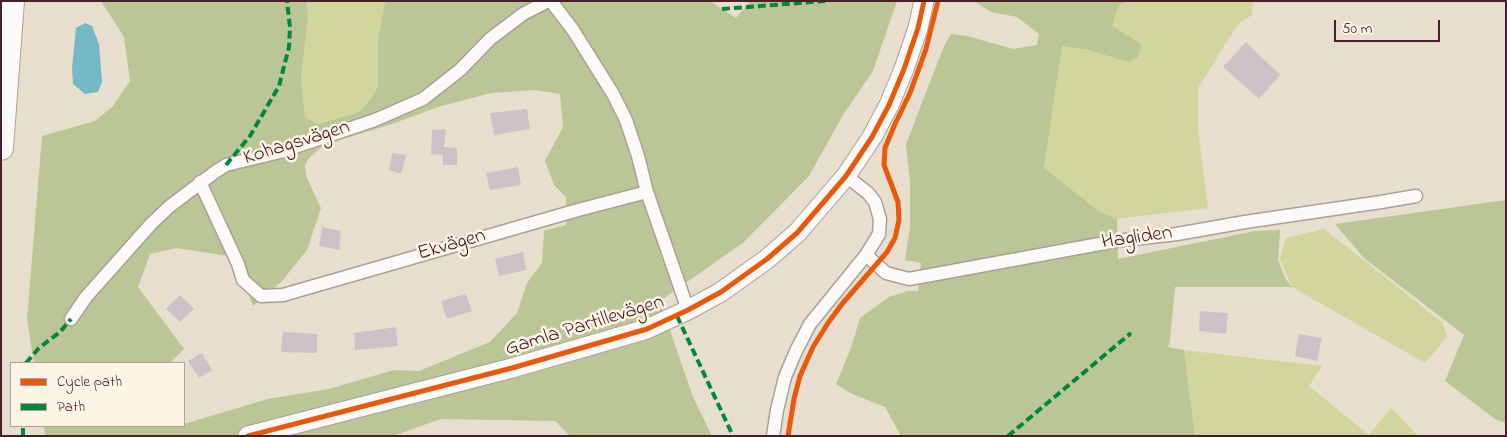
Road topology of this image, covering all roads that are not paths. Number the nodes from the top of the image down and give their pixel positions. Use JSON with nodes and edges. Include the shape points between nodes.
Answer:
{"nodes":[{"id":1,"x":12,"y":1,"type":"edge"},
{"id":2,"x":549,"y":1,"type":"edge"},
{"id":3,"x":924,"y":1,"type":"edge"},
{"id":4,"x":1,"y":148,"type":"edge"},
{"id":5,"x":846,"y":176,"type":"junction"},
{"id":6,"x":200,"y":182,"type":"junction"},
{"id":7,"x":647,"y":192,"type":"junction"},
{"id":8,"x":1416,"y":196,"type":"dead end"},
{"id":9,"x":866,"y":256,"type":"junction"},
{"id":10,"x":688,"y":310,"type":"junction"},
{"id":11,"x":71,"y":319,"type":"dead end"},
{"id":12,"x":248,"y":436,"type":"edge"},
{"id":13,"x":773,"y":436,"type":"edge"}],
"edges":[{"from":1,"to":4,"type":"highway"},
{"from":2,"to":6,"type":"street","name":"Kohagsvägen","via":[[523,14],[490,39],[460,70],[423,99],[375,120],[280,152],[226,165]]},
{"from":2,"to":7,"type":"street","via":[[574,30],[613,94],[626,120]]},
{"from":3,"to":5,"type":"street","name":"Gamla Partillevägen","via":[[918,28],[889,105]]},
{"from":5,"to":9,"type":"street","via":[[868,193],[879,212],[879,234]]},
{"from":5,"to":10,"type":"street","name":"Gamla Partillevägen","via":[[797,233],[767,259],[721,292]]},
{"from":6,"to":7,"type":"street","name":"Ekvägen","via":[[244,280],[261,296],[283,295]]},
{"from":6,"to":11,"type":"street","name":"Kohagsvägen","via":[[151,224]]},
{"from":7,"to":10,"type":"street"},
{"from":8,"to":9,"type":"street","name":"Hagliden","via":[[1116,241],[909,279],[886,272]]},
{"from":9,"to":13,"type":"street","via":[[810,324],[796,351],[785,377]]},
{"from":10,"to":12,"type":"street","name":"Gamla Partillevägen","via":[[647,329],[560,355]]}]}
